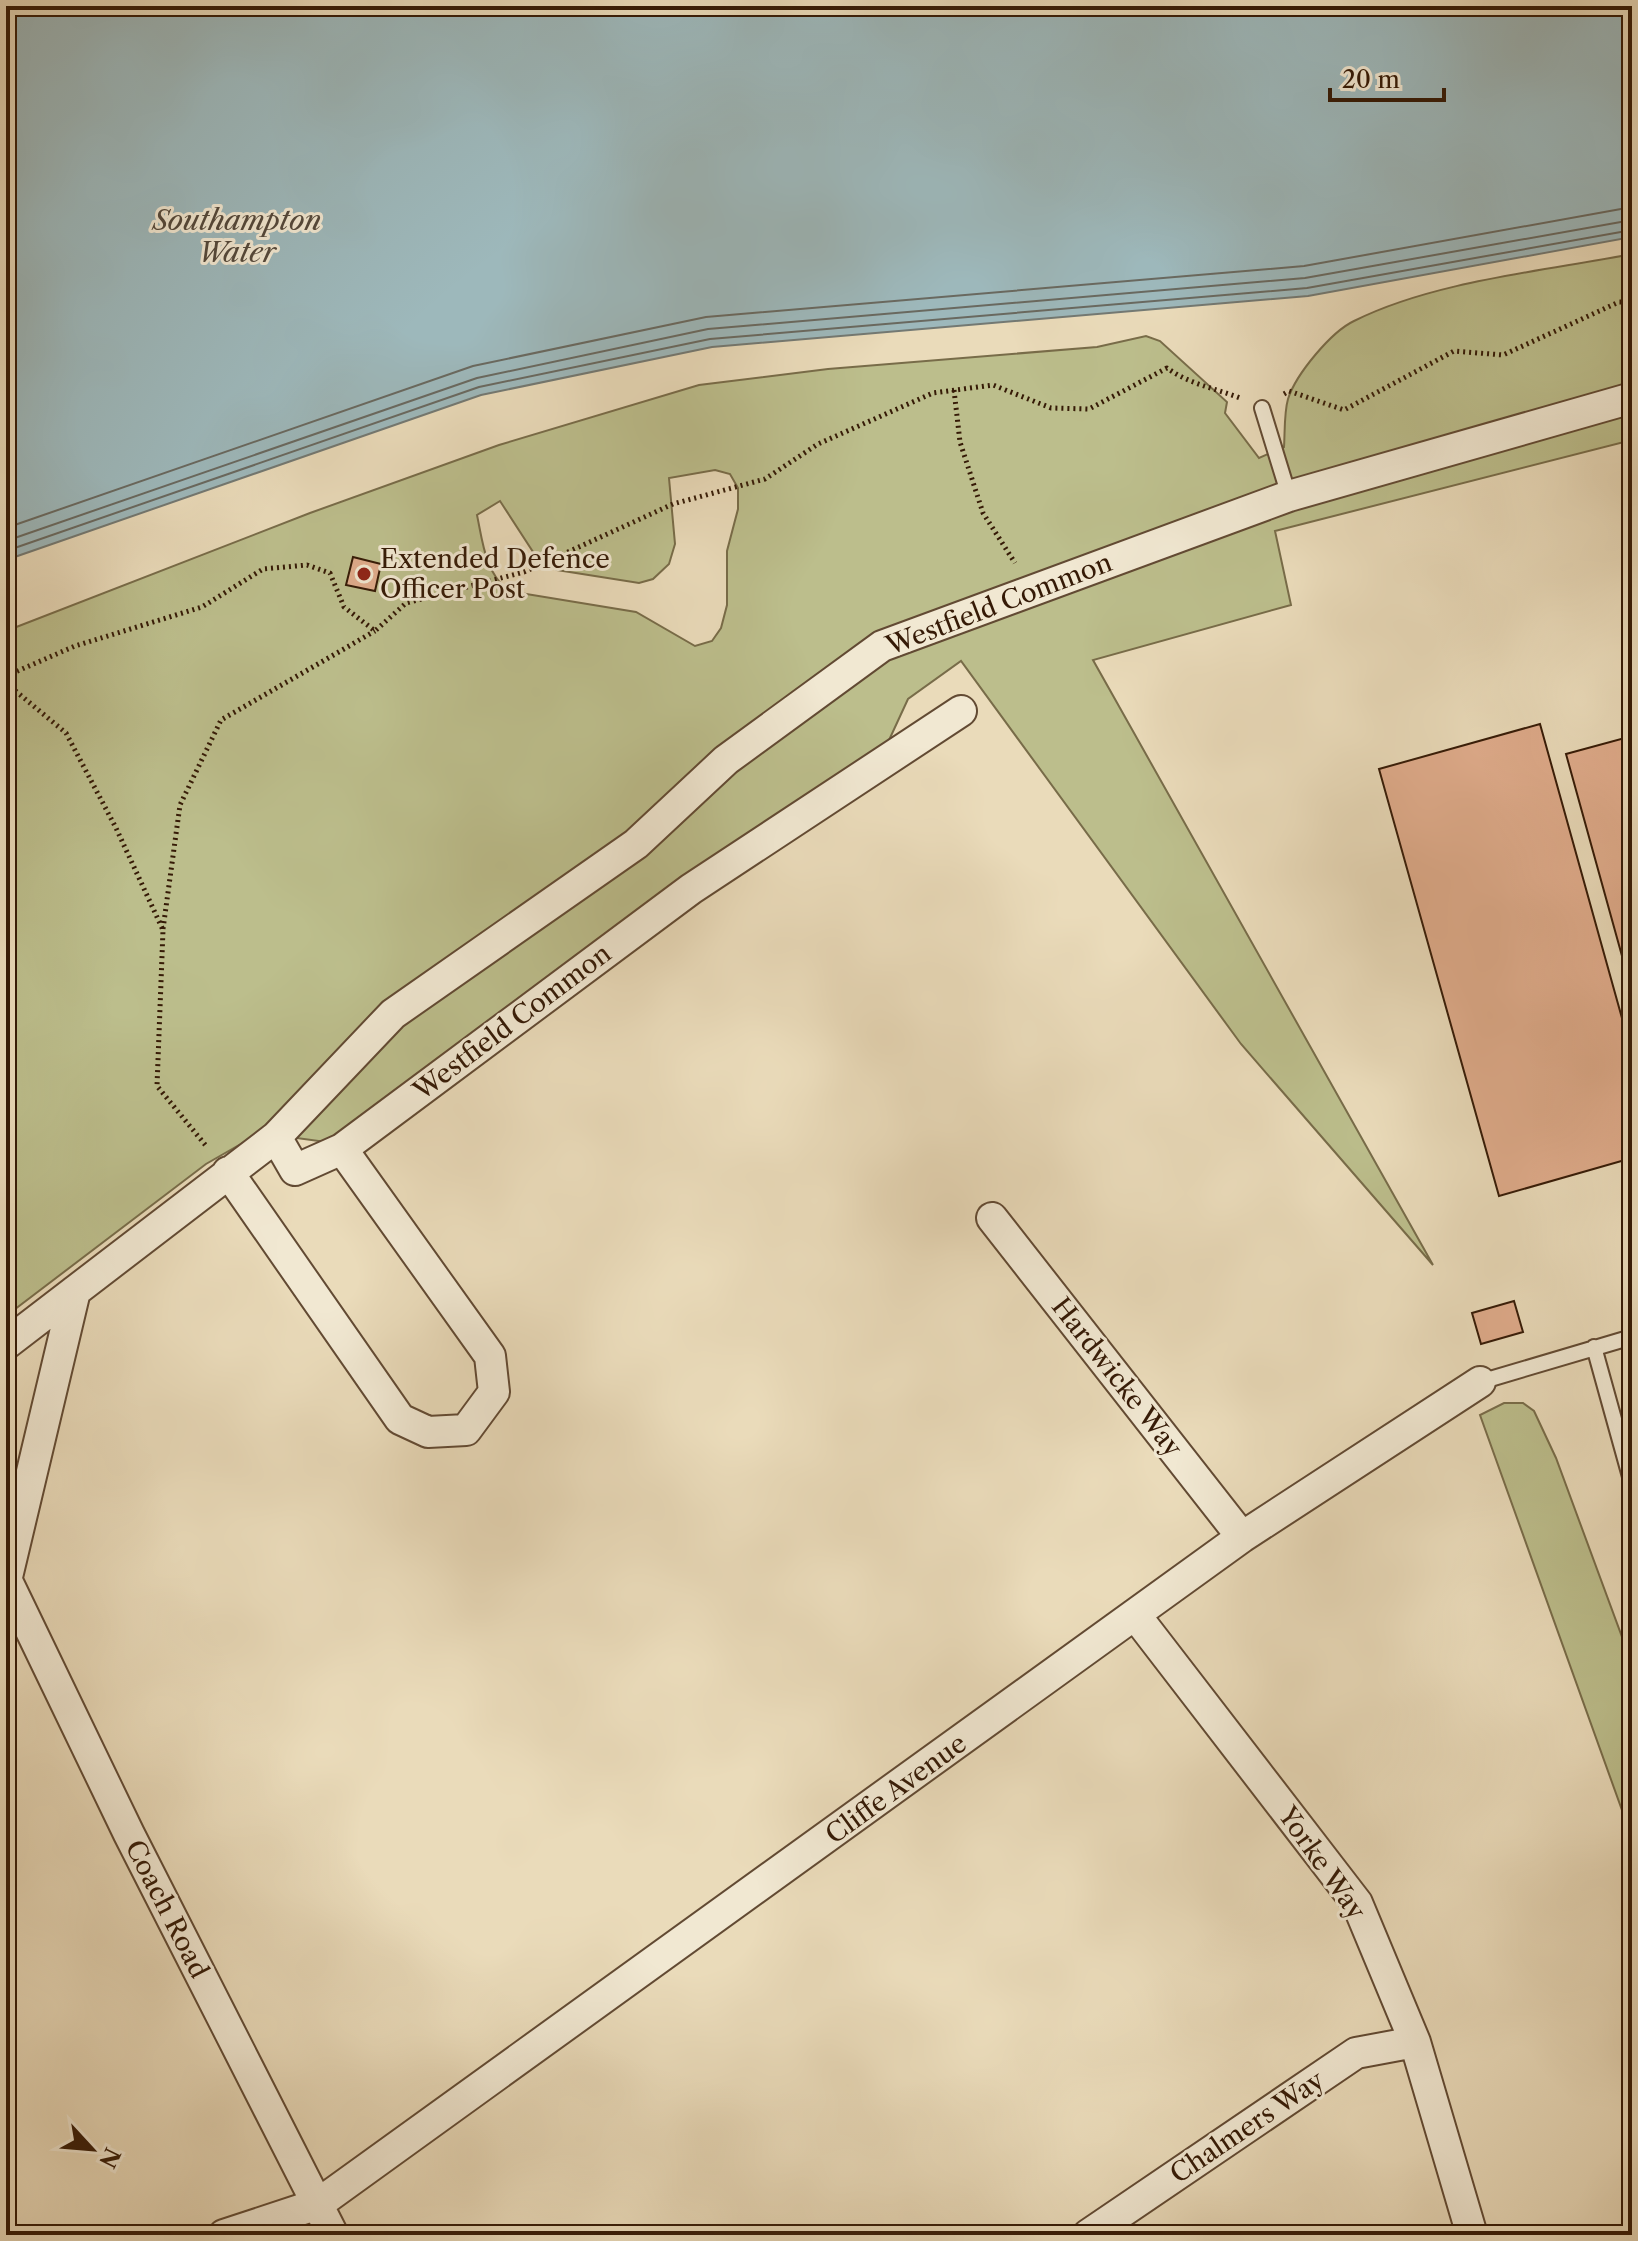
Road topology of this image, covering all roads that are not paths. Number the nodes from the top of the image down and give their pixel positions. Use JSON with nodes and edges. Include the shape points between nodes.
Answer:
{"nodes":[{"id":1,"x":1632,"y":398,"type":"edge"},
{"id":2,"x":1262,"y":408,"type":"road end"},
{"id":3,"x":1289,"y":496,"type":"junction"},
{"id":4,"x":961,"y":711,"type":"dead end"},
{"id":5,"x":276,"y":1137,"type":"junction"},
{"id":6,"x":342,"y":1149,"type":"junction"},
{"id":7,"x":228,"y":1172,"type":"junction"},
{"id":8,"x":992,"y":1218,"type":"dead end"},
{"id":9,"x":75,"y":1291,"type":"junction"},
{"id":10,"x":1632,"y":1337,"type":"edge"},
{"id":11,"x":6,"y":1344,"type":"edge"},
{"id":12,"x":1594,"y":1347,"type":"junction"},
{"id":13,"x":1480,"y":1382,"type":"joint"},
{"id":14,"x":1632,"y":1484,"type":"edge"},
{"id":15,"x":1242,"y":1537,"type":"junction"},
{"id":16,"x":6,"y":1580,"type":"edge"},
{"id":17,"x":1136,"y":1616,"type":"junction"},
{"id":18,"x":1415,"y":2042,"type":"junction"},
{"id":19,"x":318,"y":2204,"type":"junction"},
{"id":20,"x":224,"y":2235,"type":"edge"},
{"id":21,"x":333,"y":2235,"type":"edge"},
{"id":22,"x":1088,"y":2235,"type":"edge"},
{"id":23,"x":1472,"y":2235,"type":"edge"}],
"edges":[{"from":1,"to":3,"type":"street","name":"Westfield Common"},
{"from":2,"to":3,"type":"lane"},
{"from":3,"to":5,"type":"street","name":"Westfield Common","via":[[882,646],[718,767],[636,844],[393,1014]]},
{"from":4,"to":6,"type":"street","name":"Westfield Common","via":[[691,889]]},
{"from":5,"to":6,"type":"street","name":"Westfield Common","via":[[295,1170]]},
{"from":5,"to":7,"type":"street","name":"Westfield Common"},
{"from":6,"to":7,"type":"street","via":[[490,1356],[494,1392],[466,1430],[428,1432],[400,1419]]},
{"from":7,"to":9,"type":"street","name":"Westfield Common"},
{"from":8,"to":15,"type":"street","name":"Hardwicke Way"},
{"from":9,"to":11,"type":"street","name":"Westfield Common"},
{"from":9,"to":16,"type":"street","name":"Coach Road"},
{"from":10,"to":12,"type":"lane"},
{"from":12,"to":13,"type":"lane"},
{"from":12,"to":14,"type":"lane"},
{"from":13,"to":15,"type":"street","name":"Cliffe Avenue"},
{"from":15,"to":17,"type":"street","name":"Cliffe Avenue"},
{"from":16,"to":19,"type":"street","name":"Coach Road"},
{"from":17,"to":18,"type":"street","name":"Yorke Way","via":[[1357,1903]]},
{"from":17,"to":19,"type":"street","name":"Cliffe Avenue"},
{"from":18,"to":22,"type":"street","name":"Chalmers Way","via":[[1356,2053]]},
{"from":18,"to":23,"type":"street","name":"Yorke Way"},
{"from":19,"to":20,"type":"street","name":"Cliffe Avenue"},
{"from":19,"to":21,"type":"street","name":"Coach Road"}]}
